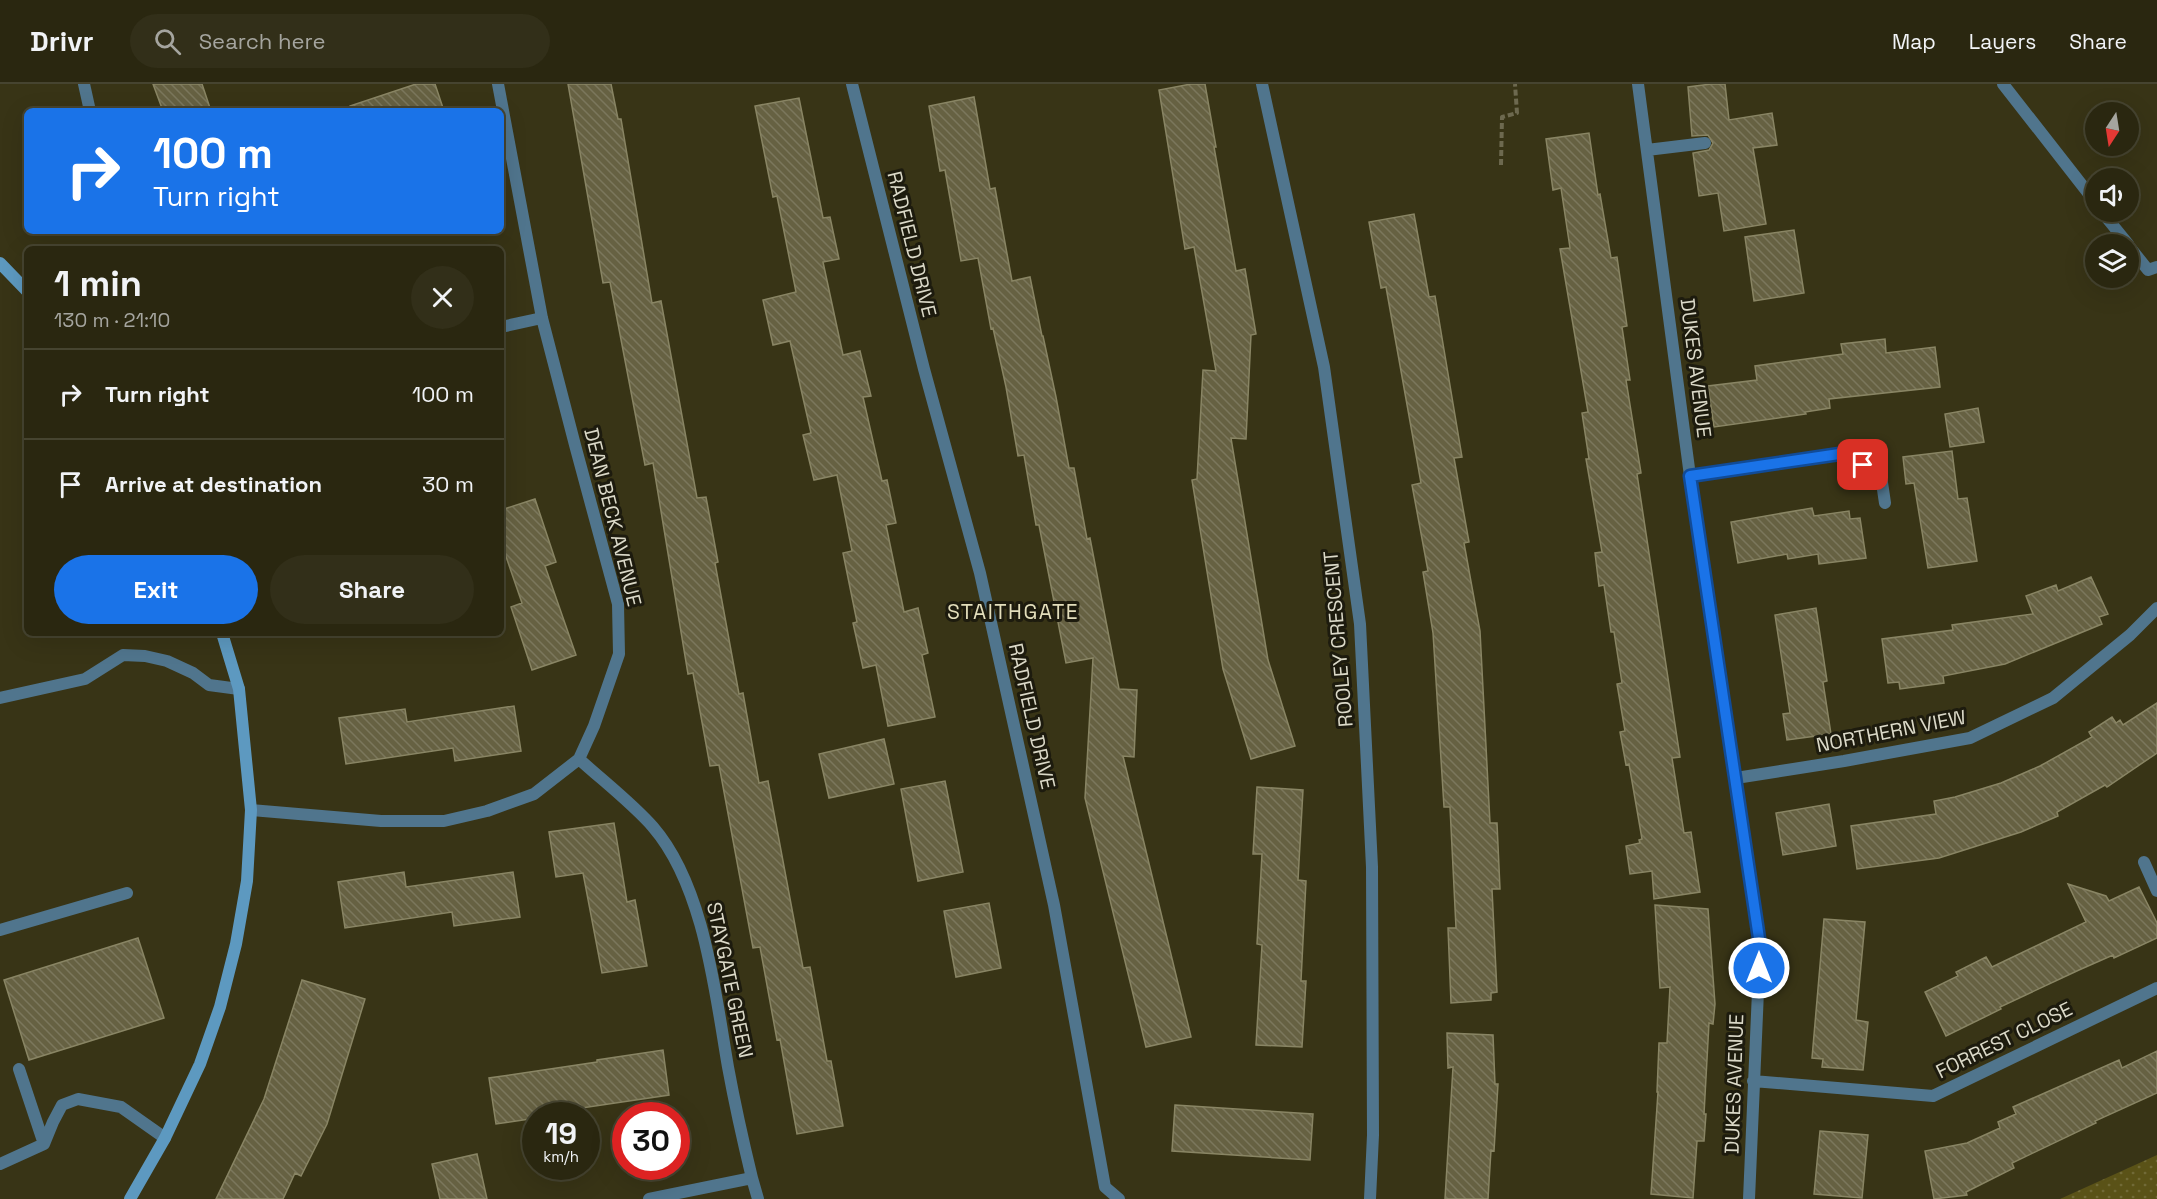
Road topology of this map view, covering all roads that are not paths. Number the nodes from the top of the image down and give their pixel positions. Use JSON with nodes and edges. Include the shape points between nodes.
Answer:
{"nodes":[{"id":1,"x":84,"y":84,"type":"edge"},
{"id":2,"x":498,"y":84,"type":"edge"},
{"id":3,"x":852,"y":84,"type":"edge"},
{"id":4,"x":1262,"y":84,"type":"edge"},
{"id":5,"x":1638,"y":84,"type":"edge"},
{"id":6,"x":2003,"y":84,"type":"edge"},
{"id":7,"x":89,"y":108,"type":"edge"},
{"id":8,"x":503,"y":108,"type":"edge"},
{"id":9,"x":504,"y":116,"type":"edge"},
{"id":10,"x":1705,"y":143,"type":"dead end"},
{"id":11,"x":1647,"y":150,"type":"junction"},
{"id":12,"x":2085,"y":189,"type":"edge"},
{"id":13,"x":2110,"y":222,"type":"edge"},
{"id":14,"x":2119,"y":234,"type":"edge"},
{"id":15,"x":2139,"y":259,"type":"edge"},
{"id":16,"x":0,"y":263,"type":"edge"},
{"id":17,"x":2157,"y":267,"type":"edge"},
{"id":18,"x":24,"y":288,"type":"edge"},
{"id":19,"x":542,"y":318,"type":"junction"},
{"id":20,"x":504,"y":326,"type":"edge"},
{"id":21,"x":1690,"y":476,"type":"junction"},
{"id":22,"x":1885,"y":503,"type":"dead end"},
{"id":23,"x":2157,"y":608,"type":"edge"},
{"id":24,"x":223,"y":636,"type":"edge"},
{"id":25,"x":239,"y":689,"type":"junction"},
{"id":26,"x":0,"y":698,"type":"edge"},
{"id":27,"x":579,"y":759,"type":"junction"},
{"id":28,"x":1736,"y":778,"type":"junction"},
{"id":29,"x":251,"y":810,"type":"junction"},
{"id":30,"x":2144,"y":862,"type":"dead end"},
{"id":31,"x":2157,"y":891,"type":"edge"},
{"id":32,"x":127,"y":892,"type":"dead end"},
{"id":33,"x":0,"y":930,"type":"edge"},
{"id":34,"x":2157,"y":988,"type":"edge"},
{"id":35,"x":19,"y":1069,"type":"dead end"},
{"id":36,"x":1753,"y":1081,"type":"junction"},
{"id":37,"x":165,"y":1138,"type":"junction"},
{"id":38,"x":44,"y":1144,"type":"junction"},
{"id":39,"x":0,"y":1164,"type":"edge"},
{"id":40,"x":752,"y":1178,"type":"junction"},
{"id":41,"x":130,"y":1199,"type":"edge"},
{"id":42,"x":649,"y":1199,"type":"edge"},
{"id":43,"x":758,"y":1199,"type":"edge"},
{"id":44,"x":1119,"y":1199,"type":"edge"},
{"id":45,"x":1370,"y":1199,"type":"edge"},
{"id":46,"x":1749,"y":1199,"type":"edge"}],
"edges":[{"from":1,"to":7,"type":"street"},
{"from":2,"to":8,"type":"street","name":"DEAN BECK AVENUE"},
{"from":3,"to":44,"type":"street","name":"RADFIELD DRIVE","via":[[980,573],[1054,905],[1105,1186]]},
{"from":4,"to":45,"type":"street","name":"ROOLEY CRESCENT","via":[[1324,367],[1360,624],[1372,867]]},
{"from":5,"to":11,"type":"street","name":"DUKES AVENUE"},
{"from":6,"to":12,"type":"street"},
{"from":9,"to":19,"type":"street","name":"DEAN BECK AVENUE"},
{"from":10,"to":11,"type":"street"},
{"from":11,"to":21,"type":"street","name":"DUKES AVENUE"},
{"from":13,"to":14,"type":"street"},
{"from":15,"to":17,"type":"street","via":[[2148,270]]},
{"from":16,"to":18,"type":"street"},
{"from":19,"to":20,"type":"street"},
{"from":19,"to":27,"type":"street","name":"DEAN BECK AVENUE","via":[[618,604],[619,654]]},
{"from":21,"to":22,"type":"street","via":[[1846,453],[1881,476]]},
{"from":21,"to":28,"type":"street","name":"DUKES AVENUE"},
{"from":23,"to":28,"type":"street","name":"NORTHERN VIEW","via":[[2053,698],[1970,738]]},
{"from":24,"to":25,"type":"street"},
{"from":25,"to":26,"type":"street","via":[[210,685],[167,661],[123,655],[85,679]]},
{"from":25,"to":29,"type":"street"},
{"from":27,"to":29,"type":"street","name":"DEAN BECK AVENUE","via":[[534,794],[444,821],[381,821]]},
{"from":27,"to":40,"type":"street","name":"STAYGATE GREEN","via":[[653,827],[693,899],[712,970]]},
{"from":28,"to":36,"type":"street","name":"DUKES AVENUE","via":[[1760,945]]},
{"from":29,"to":37,"type":"street","via":[[247,881],[220,1007],[200,1064]]},
{"from":30,"to":31,"type":"street"},
{"from":32,"to":33,"type":"street"},
{"from":34,"to":36,"type":"street","name":"FORREST CLOSE","via":[[1933,1096]]},
{"from":35,"to":38,"type":"street"},
{"from":36,"to":46,"type":"street","name":"DUKES AVENUE"},
{"from":37,"to":38,"type":"street","via":[[121,1107],[78,1099],[62,1105]]},
{"from":37,"to":41,"type":"street"},
{"from":38,"to":39,"type":"street"},
{"from":40,"to":42,"type":"street"},
{"from":40,"to":43,"type":"street","name":"STAYGATE GREEN"}]}
